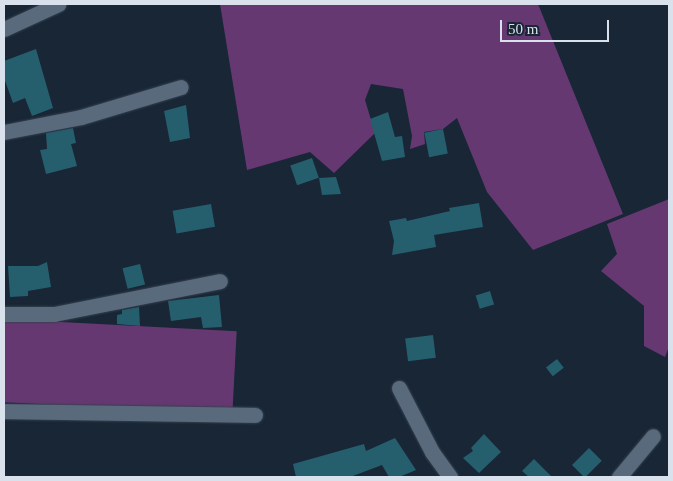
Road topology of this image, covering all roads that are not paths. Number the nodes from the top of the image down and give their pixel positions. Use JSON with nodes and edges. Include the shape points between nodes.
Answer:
{"nodes":[{"id":1,"x":58,"y":4,"type":"edge"},
{"id":2,"x":4,"y":29,"type":"edge"},
{"id":3,"x":181,"y":87,"type":"dead end"},
{"id":4,"x":4,"y":132,"type":"edge"},
{"id":5,"x":220,"y":281,"type":"dead end"},
{"id":6,"x":4,"y":314,"type":"edge"},
{"id":7,"x":399,"y":388,"type":"dead end"},
{"id":8,"x":4,"y":411,"type":"edge"},
{"id":9,"x":255,"y":415,"type":"dead end"},
{"id":10,"x":653,"y":436,"type":"dead end"},
{"id":11,"x":450,"y":477,"type":"edge"},
{"id":12,"x":619,"y":477,"type":"edge"}],
"edges":[{"from":1,"to":2,"type":"street"},
{"from":3,"to":4,"type":"street","via":[[81,117]]},
{"from":5,"to":6,"type":"street","via":[[54,314]]},
{"from":7,"to":11,"type":"street","via":[[432,452]]},
{"from":8,"to":9,"type":"street"},
{"from":10,"to":12,"type":"street"}]}
